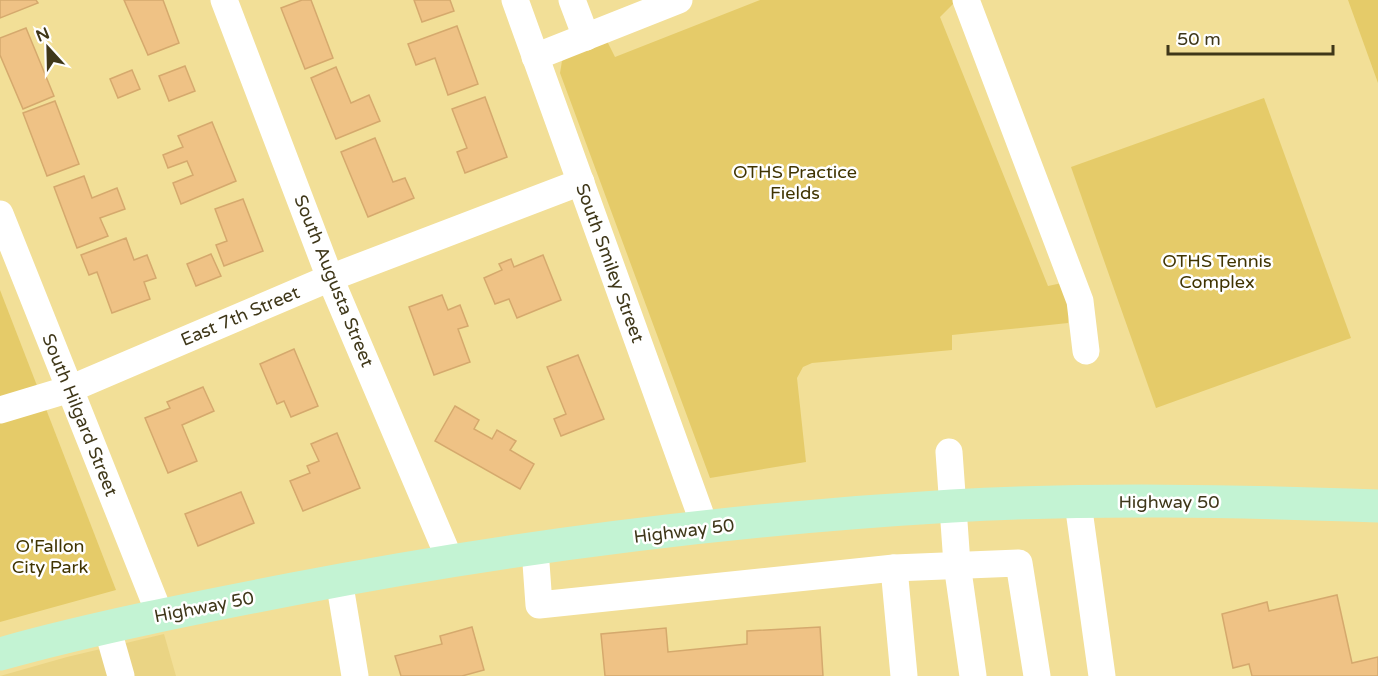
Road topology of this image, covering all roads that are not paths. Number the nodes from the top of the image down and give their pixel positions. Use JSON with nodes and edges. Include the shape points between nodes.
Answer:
{"nodes":[{"id":1,"x":224,"y":0,"type":"edge"},
{"id":2,"x":514,"y":0,"type":"edge"},
{"id":3,"x":572,"y":0,"type":"edge"},
{"id":4,"x":679,"y":0,"type":"edge"},
{"id":5,"x":966,"y":0,"type":"edge"},
{"id":6,"x":586,"y":37,"type":"junction"},
{"id":7,"x":535,"y":57,"type":"junction"},
{"id":8,"x":581,"y":182,"type":"junction"},
{"id":9,"x":0,"y":214,"type":"edge"},
{"id":10,"x":330,"y":278,"type":"junction"},
{"id":11,"x":1086,"y":351,"type":"dead end"},
{"id":12,"x":70,"y":389,"type":"junction"},
{"id":13,"x":0,"y":410,"type":"edge"},
{"id":14,"x":949,"y":452,"type":"dead end"},
{"id":15,"x":1078,"y":503,"type":"junction"},
{"id":16,"x":951,"y":506,"type":"junction"},
{"id":17,"x":1378,"y":506,"type":"edge"},
{"id":18,"x":705,"y":527,"type":"junction"},
{"id":19,"x":535,"y":549,"type":"junction"},
{"id":20,"x":450,"y":560,"type":"junction"},
{"id":21,"x":957,"y":564,"type":"junction"},
{"id":22,"x":894,"y":568,"type":"junction"},
{"id":23,"x":339,"y":580,"type":"junction"},
{"id":24,"x":160,"y":615,"type":"junction"},
{"id":25,"x":107,"y":627,"type":"junction"},
{"id":26,"x":0,"y":654,"type":"edge"},
{"id":27,"x":122,"y":676,"type":"edge"},
{"id":28,"x":355,"y":676,"type":"edge"},
{"id":29,"x":904,"y":676,"type":"edge"},
{"id":30,"x":973,"y":676,"type":"edge"},
{"id":31,"x":1037,"y":676,"type":"edge"},
{"id":32,"x":1102,"y":676,"type":"edge"}],
"edges":[{"from":1,"to":10,"type":"street","name":"South Augusta Street"},
{"from":2,"to":7,"type":"street","name":"South Smiley Street"},
{"from":3,"to":6,"type":"street"},
{"from":4,"to":6,"type":"street"},
{"from":5,"to":11,"type":"street","via":[[1080,301]]},
{"from":6,"to":7,"type":"street"},
{"from":7,"to":8,"type":"street","name":"South Smiley Street"},
{"from":8,"to":10,"type":"street","name":"East 7th Street"},
{"from":8,"to":18,"type":"street","name":"South Smiley Street"},
{"from":9,"to":12,"type":"street","name":"South Hilgard Street"},
{"from":10,"to":12,"type":"street","name":"East 7th Street"},
{"from":10,"to":20,"type":"street","name":"South Augusta Street"},
{"from":12,"to":13,"type":"street","name":"East 7th Street"},
{"from":12,"to":24,"type":"street","name":"South Hilgard Street"},
{"from":14,"to":16,"type":"street"},
{"from":15,"to":16,"type":"main road","name":"Highway 50"},
{"from":15,"to":17,"type":"main road","name":"Highway 50"},
{"from":15,"to":32,"type":"street"},
{"from":16,"to":18,"type":"main road","name":"Highway 50"},
{"from":16,"to":21,"type":"street"},
{"from":18,"to":19,"type":"main road","name":"Highway 50"},
{"from":19,"to":20,"type":"main road","name":"Highway 50"},
{"from":19,"to":22,"type":"street","via":[[539,605]]},
{"from":20,"to":23,"type":"main road","name":"Highway 50"},
{"from":21,"to":22,"type":"street"},
{"from":21,"to":30,"type":"street"},
{"from":21,"to":31,"type":"street","via":[[1019,563]]},
{"from":22,"to":29,"type":"street"},
{"from":23,"to":24,"type":"main road","name":"Highway 50"},
{"from":23,"to":28,"type":"street"},
{"from":24,"to":25,"type":"main road","name":"Highway 50"},
{"from":25,"to":26,"type":"main road","name":"Highway 50"},
{"from":25,"to":27,"type":"street"}]}
